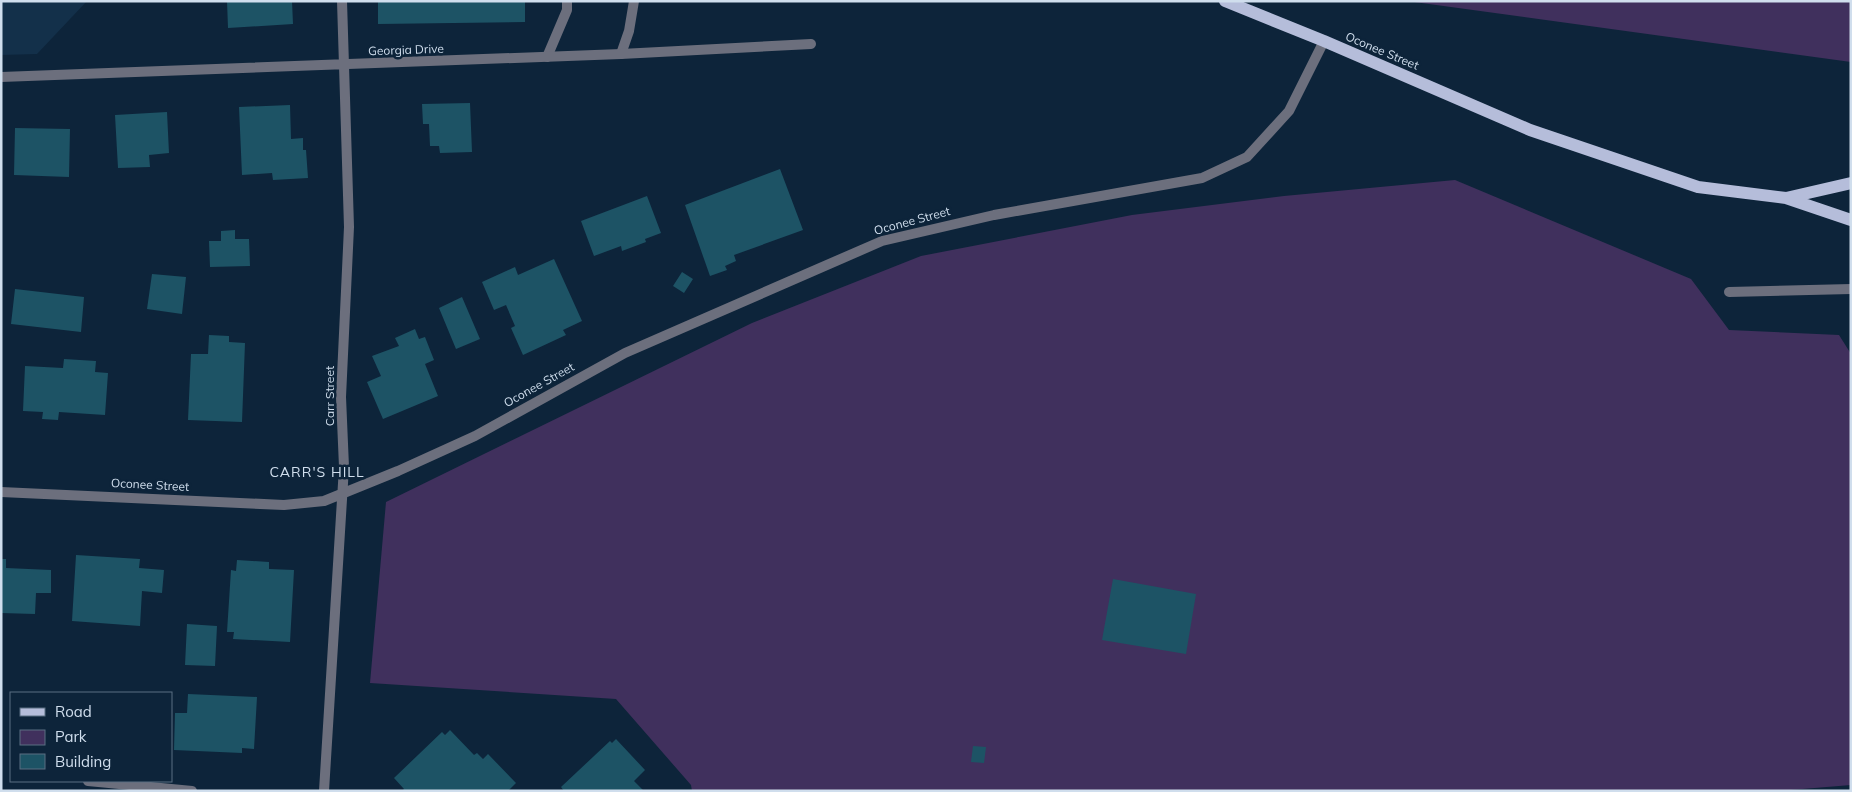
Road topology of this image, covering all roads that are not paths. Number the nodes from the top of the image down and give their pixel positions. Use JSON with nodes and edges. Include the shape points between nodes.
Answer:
{"nodes":[{"id":1,"x":342,"y":1,"type":"edge"},
{"id":2,"x":567,"y":1,"type":"edge"},
{"id":3,"x":634,"y":1,"type":"edge"},
{"id":4,"x":1225,"y":1,"type":"edge"},
{"id":5,"x":1324,"y":41,"type":"junction"},
{"id":6,"x":812,"y":44,"type":"dead end"},
{"id":7,"x":622,"y":54,"type":"junction"},
{"id":8,"x":548,"y":57,"type":"junction"},
{"id":9,"x":344,"y":64,"type":"junction"},
{"id":10,"x":1,"y":76,"type":"edge"},
{"id":11,"x":1851,"y":183,"type":"edge"},
{"id":12,"x":1786,"y":198,"type":"junction"},
{"id":13,"x":1851,"y":220,"type":"edge"},
{"id":14,"x":1851,"y":289,"type":"edge"},
{"id":15,"x":1729,"y":292,"type":"dead end"},
{"id":16,"x":1,"y":492,"type":"edge"},
{"id":17,"x":342,"y":493,"type":"junction"},
{"id":18,"x":90,"y":782,"type":"edge"},
{"id":19,"x":103,"y":787,"type":"edge"},
{"id":20,"x":192,"y":791,"type":"edge"},
{"id":21,"x":324,"y":791,"type":"edge"}],
"edges":[{"from":1,"to":9,"type":"street","name":"Carr Street"},
{"from":2,"to":8,"type":"street","via":[[567,10]]},
{"from":3,"to":7,"type":"street"},
{"from":4,"to":5,"type":"main road"},
{"from":5,"to":12,"type":"main road","name":"Oconee Street","via":[[1530,130],[1698,187]]},
{"from":5,"to":17,"type":"street","name":"Oconee Street","via":[[1289,111],[1247,157],[1202,178],[994,215],[882,241],[625,353],[474,436]]},
{"from":6,"to":7,"type":"street","name":"Georgia Drive"},
{"from":7,"to":8,"type":"street","name":"Georgia Drive"},
{"from":8,"to":9,"type":"street","name":"Georgia Drive"},
{"from":9,"to":10,"type":"street","name":"Georgia Drive"},
{"from":9,"to":17,"type":"street","name":"Carr Street","via":[[349,227],[341,397]]},
{"from":11,"to":12,"type":"main road","name":"Oconee Street"},
{"from":12,"to":13,"type":"main road","name":"Oconee Street"},
{"from":14,"to":15,"type":"street"},
{"from":16,"to":17,"type":"street","name":"Oconee Street","via":[[284,505],[324,502]]},
{"from":17,"to":21,"type":"street","name":"Carr Street"},
{"from":18,"to":19,"type":"street"},
{"from":19,"to":20,"type":"street","via":[[139,784]]}]}
